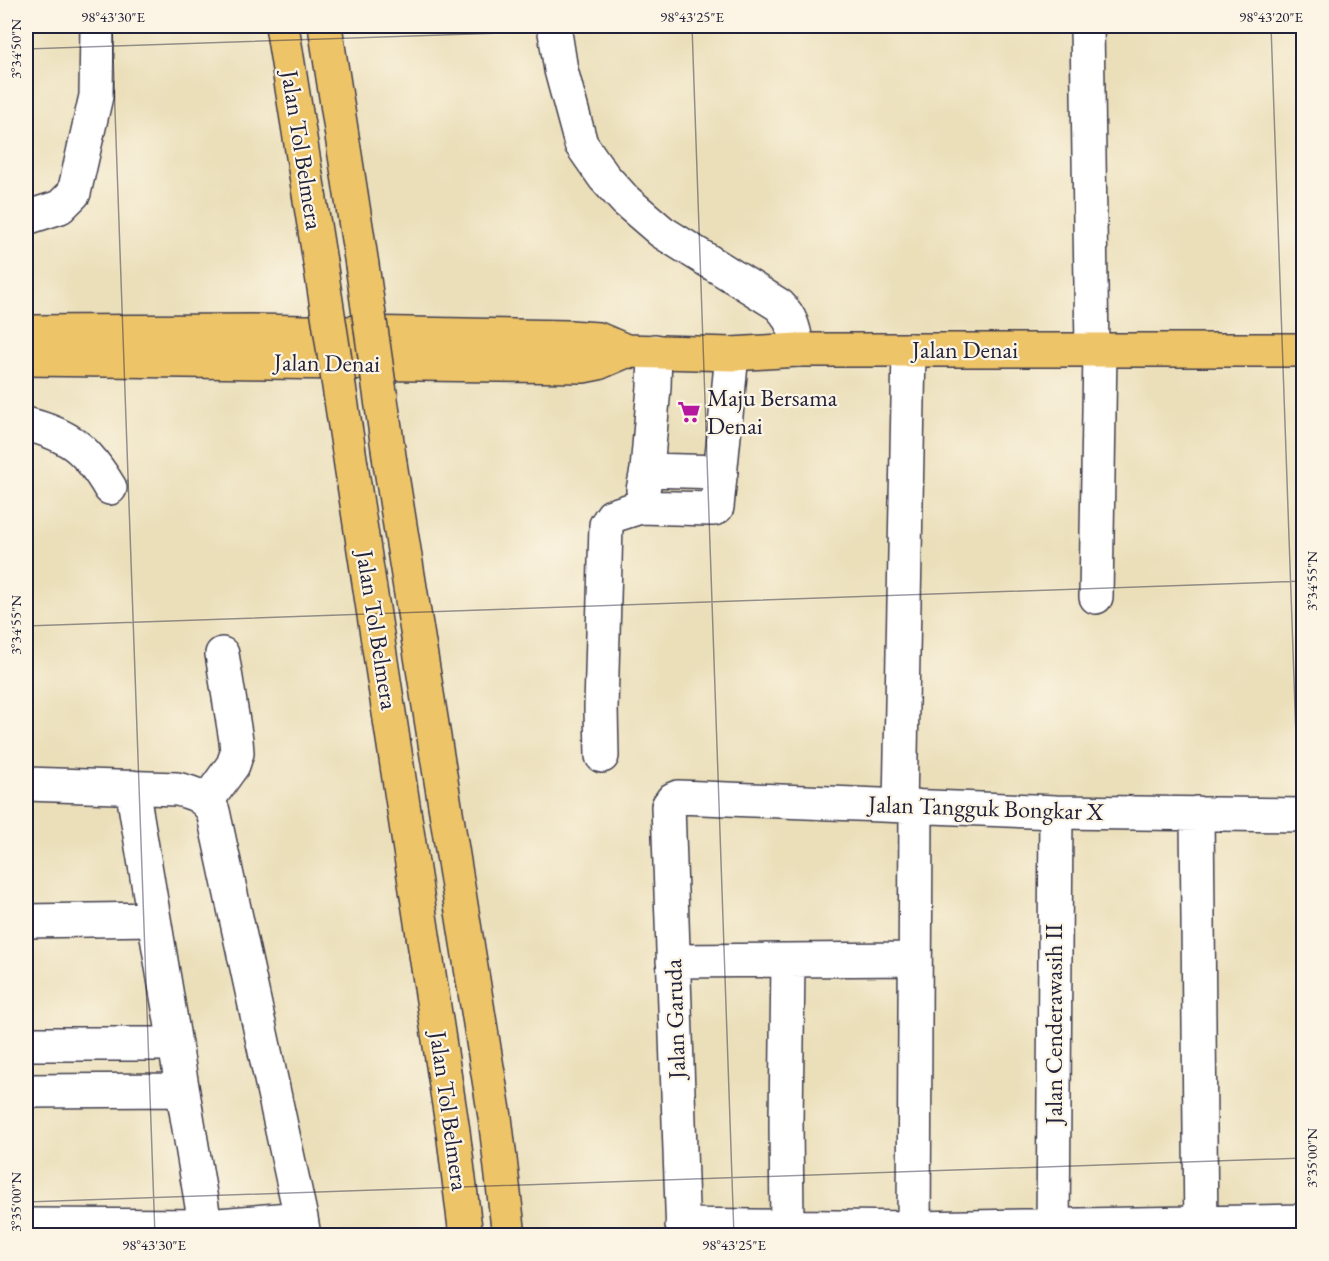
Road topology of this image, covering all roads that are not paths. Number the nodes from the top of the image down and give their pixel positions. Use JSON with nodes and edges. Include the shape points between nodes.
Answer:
{"nodes":[{"id":1,"x":97,"y":26,"type":"edge"},
{"id":2,"x":282,"y":26,"type":"edge"},
{"id":3,"x":325,"y":26,"type":"edge"},
{"id":4,"x":554,"y":26,"type":"edge"},
{"id":5,"x":1086,"y":26,"type":"edge"},
{"id":6,"x":26,"y":218,"type":"edge"},
{"id":7,"x":26,"y":332,"type":"edge"},
{"id":8,"x":798,"y":350,"type":"junction"},
{"id":9,"x":909,"y":350,"type":"junction"},
{"id":10,"x":1096,"y":350,"type":"junction"},
{"id":11,"x":640,"y":351,"type":"junction"},
{"id":12,"x":1304,"y":351,"type":"edge"},
{"id":13,"x":732,"y":354,"type":"junction"},
{"id":14,"x":26,"y":359,"type":"edge"},
{"id":15,"x":26,"y":424,"type":"edge"},
{"id":16,"x":647,"y":470,"type":"junction"},
{"id":17,"x":721,"y":472,"type":"junction"},
{"id":18,"x":110,"y":488,"type":"dead end"},
{"id":19,"x":640,"y":507,"type":"junction"},
{"id":20,"x":1096,"y":597,"type":"dead end"},
{"id":21,"x":222,"y":654,"type":"dead end"},
{"id":22,"x":602,"y":756,"type":"dead end"},
{"id":23,"x":26,"y":784,"type":"edge"},
{"id":24,"x":132,"y":787,"type":"junction"},
{"id":25,"x":207,"y":801,"type":"junction"},
{"id":26,"x":670,"y":802,"type":"joint"},
{"id":27,"x":908,"y":805,"type":"junction"},
{"id":28,"x":1056,"y":812,"type":"junction"},
{"id":29,"x":1197,"y":813,"type":"junction"},
{"id":30,"x":1304,"y":814,"type":"edge"},
{"id":31,"x":154,"y":920,"type":"junction"},
{"id":32,"x":26,"y":921,"type":"edge"},
{"id":33,"x":915,"y":959,"type":"junction"},
{"id":34,"x":789,"y":960,"type":"junction"},
{"id":35,"x":673,"y":961,"type":"junction"},
{"id":36,"x":26,"y":1044,"type":"edge"},
{"id":37,"x":175,"y":1044,"type":"junction"},
{"id":38,"x":183,"y":1090,"type":"junction"},
{"id":39,"x":26,"y":1091,"type":"edge"},
{"id":40,"x":1304,"y":1221,"type":"edge"},
{"id":41,"x":26,"y":1225,"type":"edge"},
{"id":42,"x":787,"y":1226,"type":"junction"},
{"id":43,"x":302,"y":1227,"type":"edge"},
{"id":44,"x":1200,"y":1229,"type":"edge"},
{"id":45,"x":683,"y":1230,"type":"edge"},
{"id":46,"x":207,"y":1231,"type":"edge"},
{"id":47,"x":1053,"y":1231,"type":"edge"},
{"id":48,"x":914,"y":1232,"type":"edge"},
{"id":49,"x":466,"y":1236,"type":"edge"},
{"id":50,"x":509,"y":1236,"type":"edge"}],
"edges":[{"from":1,"to":6,"type":"street","via":[[96,96],[74,193],[60,207]]},
{"from":2,"to":49,"type":"main road","name":"Jalan Tol Belmera","bridge":true,"via":[[452,1120]]},
{"from":3,"to":50,"type":"main road","name":"Jalan Tol Belmera","bridge":true,"via":[[390,463],[495,1117]]},
{"from":4,"to":8,"type":"street","via":[[581,144],[604,177],[662,232],[779,305],[793,325]]},
{"from":5,"to":10,"type":"street"},
{"from":7,"to":11,"type":"main road","name":"Jalan Denai","via":[[252,331],[570,337],[598,339]]},
{"from":8,"to":9,"type":"main road","name":"Jalan Denai"},
{"from":8,"to":13,"type":"main road","name":"Jalan Denai"},
{"from":9,"to":10,"type":"main road","name":"Jalan Denai"},
{"from":9,"to":27,"type":"street"},
{"from":10,"to":12,"type":"main road","name":"Jalan Denai"},
{"from":10,"to":20,"type":"street"},
{"from":11,"to":13,"type":"main road","name":"Jalan Denai"},
{"from":11,"to":14,"type":"main road","name":"Jalan Denai","via":[[583,366]]},
{"from":11,"to":16,"type":"street","via":[[654,387]]},
{"from":13,"to":17,"type":"street"},
{"from":15,"to":18,"type":"street","via":[[54,433],[79,448],[97,466]]},
{"from":16,"to":17,"type":"street"},
{"from":16,"to":19,"type":"street"},
{"from":17,"to":19,"type":"street","via":[[714,509]]},
{"from":19,"to":22,"type":"street","via":[[612,516],[606,525]]},
{"from":21,"to":25,"type":"street","via":[[237,753]]},
{"from":23,"to":24,"type":"street"},
{"from":24,"to":25,"type":"street","via":[[177,789]]},
{"from":24,"to":31,"type":"street"},
{"from":25,"to":43,"type":"street","via":[[213,811]]},
{"from":26,"to":27,"type":"street","name":"Jalan Tangguk Bongkar X","via":[[678,797]]},
{"from":26,"to":35,"type":"street","name":"Jalan Garuda"},
{"from":27,"to":28,"type":"street","name":"Jalan Tangguk Bongkar X"},
{"from":27,"to":33,"type":"street"},
{"from":28,"to":29,"type":"street","name":"Jalan Tangguk Bongkar X"},
{"from":28,"to":47,"type":"street","name":"Jalan Cenderawasih II"},
{"from":29,"to":30,"type":"street","name":"Jalan Tangguk Bongkar X"},
{"from":29,"to":44,"type":"street"},
{"from":31,"to":32,"type":"street"},
{"from":31,"to":37,"type":"street"},
{"from":33,"to":34,"type":"street"},
{"from":33,"to":48,"type":"street"},
{"from":34,"to":35,"type":"street"},
{"from":34,"to":42,"type":"street"},
{"from":35,"to":45,"type":"street","name":"Jalan Garuda"},
{"from":36,"to":37,"type":"street"},
{"from":37,"to":38,"type":"street"},
{"from":38,"to":39,"type":"street"},
{"from":38,"to":46,"type":"street"},
{"from":40,"to":44,"type":"street"},
{"from":41,"to":46,"type":"street"},
{"from":42,"to":45,"type":"street"},
{"from":42,"to":48,"type":"street"},
{"from":43,"to":46,"type":"street"},
{"from":44,"to":47,"type":"street"},
{"from":47,"to":48,"type":"street"}]}
